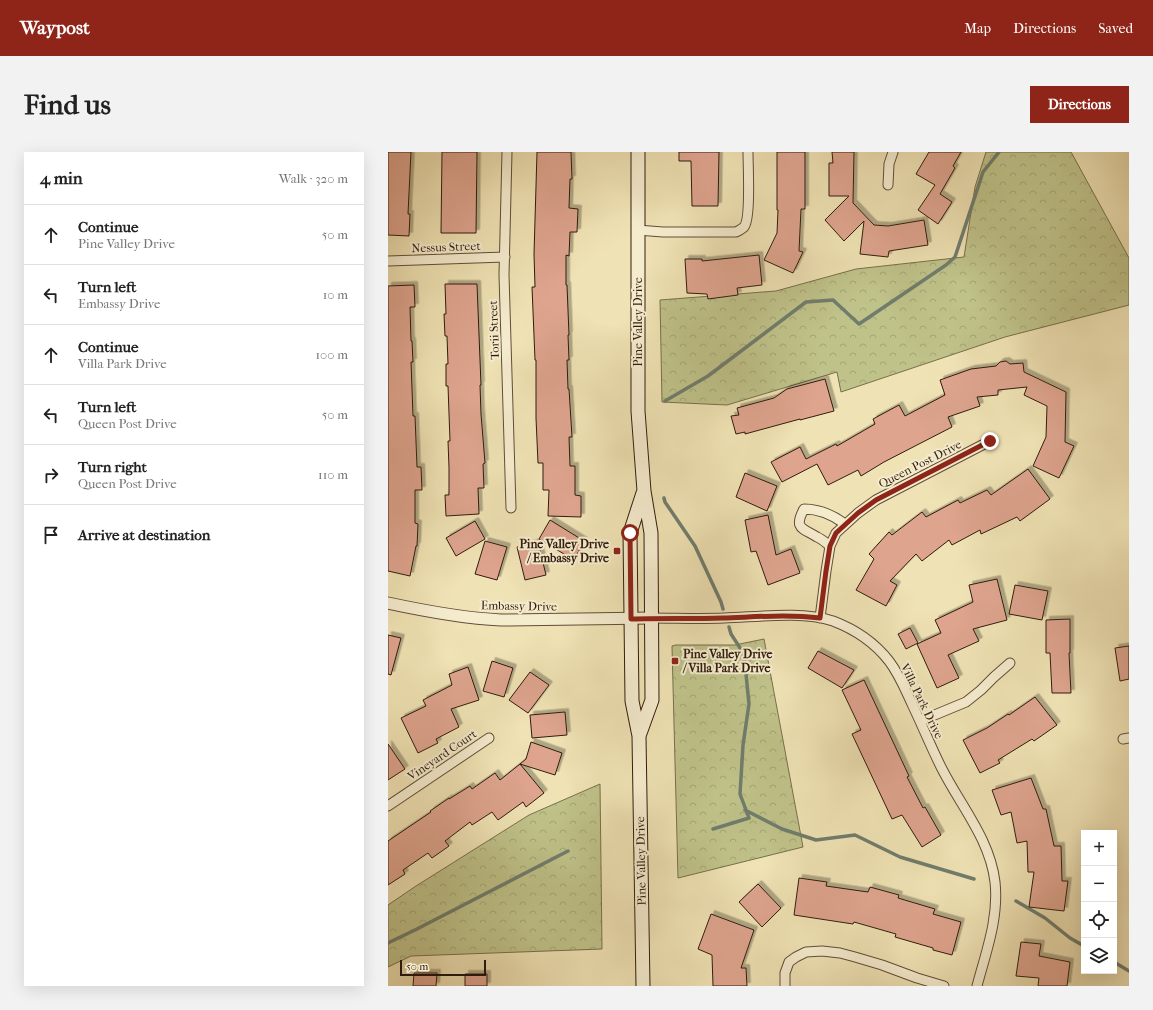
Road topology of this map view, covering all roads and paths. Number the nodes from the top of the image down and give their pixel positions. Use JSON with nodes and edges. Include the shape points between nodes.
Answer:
{"nodes":[{"id":1,"x":507,"y":152,"type":"edge"},
{"id":2,"x":638,"y":152,"type":"edge"},
{"id":3,"x":748,"y":152,"type":"edge"},
{"id":4,"x":893,"y":152,"type":"edge"},
{"id":5,"x":888,"y":185,"type":"dead end"},
{"id":6,"x":637,"y":230,"type":"junction"},
{"id":7,"x":504,"y":257,"type":"junction"},
{"id":8,"x":388,"y":261,"type":"edge"},
{"id":9,"x":990,"y":441,"type":"dead end"},
{"id":10,"x":644,"y":491,"type":"junction"},
{"id":11,"x":511,"y":508,"type":"dead end"},
{"id":12,"x":845,"y":524,"type":"junction"},
{"id":13,"x":830,"y":546,"type":"junction"},
{"id":14,"x":388,"y":603,"type":"edge"},
{"id":15,"x":652,"y":618,"type":"junction"},
{"id":16,"x":820,"y":618,"type":"junction"},
{"id":17,"x":631,"y":619,"type":"junction"},
{"id":18,"x":1010,"y":663,"type":"dead end"},
{"id":19,"x":920,"y":721,"type":"junction"},
{"id":20,"x":639,"y":736,"type":"junction"},
{"id":21,"x":489,"y":738,"type":"dead end"},
{"id":22,"x":388,"y":806,"type":"edge"},
{"id":23,"x":642,"y":986,"type":"edge"},
{"id":24,"x":785,"y":986,"type":"edge"},
{"id":25,"x":944,"y":986,"type":"edge"},
{"id":26,"x":977,"y":986,"type":"edge"}],
"edges":[{"from":1,"to":7,"type":"street","name":"Torii Street"},
{"from":2,"to":6,"type":"main road","name":"Pine Valley Drive"},
{"from":3,"to":6,"type":"street","via":[[748,213],[743,228],[736,232]]},
{"from":4,"to":5,"type":"street","via":[[889,164]]},
{"from":6,"to":10,"type":"main road","name":"Pine Valley Drive","via":[[638,411]]},
{"from":7,"to":8,"type":"street","name":"Nessus Street"},
{"from":7,"to":11,"type":"street","name":"Torii Street"},
{"from":9,"to":12,"type":"street","name":"Queen Post Drive","via":[[876,500]]},
{"from":10,"to":15,"type":"main road","name":"Pine Valley Drive","via":[[651,533]]},
{"from":10,"to":17,"type":"main road","name":"Pine Valley Drive","via":[[630,533]]},
{"from":12,"to":13,"type":"street","name":"Queen Post Drive","via":[[836,533]]},
{"from":12,"to":13,"type":"street","via":[[830,514],[804,509],[799,519],[804,530]]},
{"from":13,"to":16,"type":"street","name":"Queen Post Drive"},
{"from":14,"to":17,"type":"street","name":"Embassy Drive","via":[[479,619]]},
{"from":15,"to":16,"type":"street","name":"Villa Park Drive"},
{"from":15,"to":17,"type":"street","name":"Embassy Drive"},
{"from":15,"to":20,"type":"main road","name":"Pine Valley Drive","via":[[652,700]]},
{"from":16,"to":19,"type":"street","name":"Villa Park Drive","via":[[847,628],[868,640],[879,650],[898,674]]},
{"from":17,"to":20,"type":"main road","name":"Pine Valley Drive","via":[[632,701]]},
{"from":18,"to":19,"type":"street","via":[[966,702]]},
{"from":19,"to":26,"type":"street","name":"Villa Park Drive","via":[[942,769],[982,839],[992,867],[996,892],[995,913]]},
{"from":20,"to":23,"type":"main road","name":"Pine Valley Drive"},
{"from":21,"to":22,"type":"street","name":"Vineyard Court"},
{"from":24,"to":25,"type":"street","via":[[785,973],[789,962],[806,952],[822,952],[856,957]]}]}
